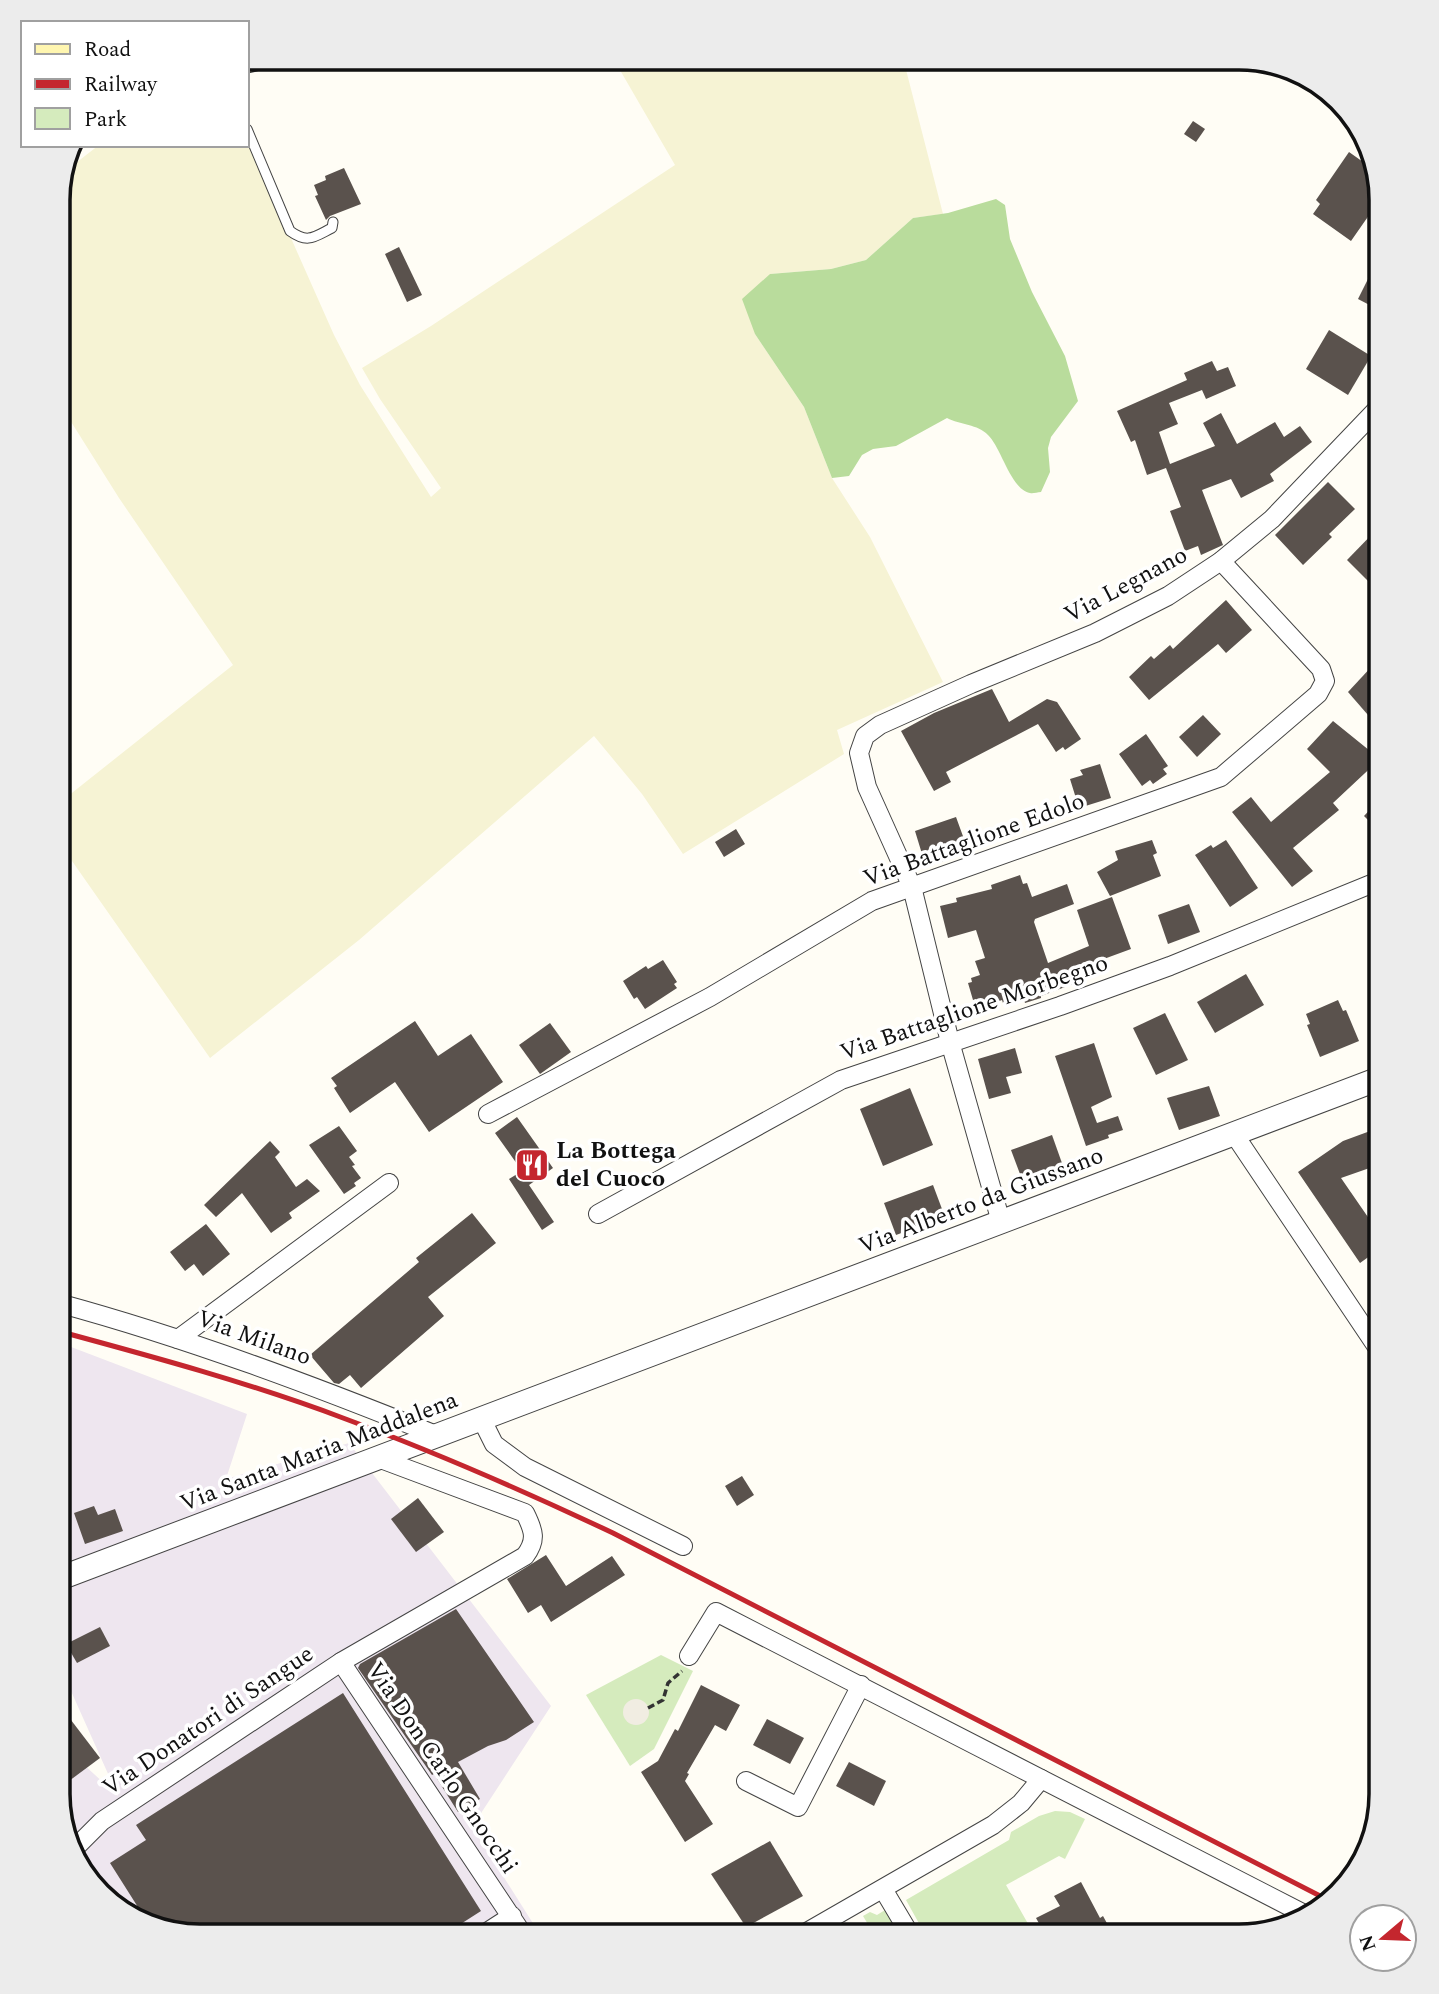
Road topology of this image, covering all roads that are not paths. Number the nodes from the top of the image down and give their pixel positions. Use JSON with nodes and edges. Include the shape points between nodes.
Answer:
{"nodes":[{"id":1,"x":248,"y":131,"type":"edge"},
{"id":2,"x":333,"y":222,"type":"dead end"},
{"id":3,"x":1369,"y":418,"type":"edge"},
{"id":4,"x":1221,"y":561,"type":"junction"},
{"id":5,"x":1369,"y":885,"type":"edge"},
{"id":6,"x":912,"y":887,"type":"junction"},
{"id":7,"x":950,"y":1042,"type":"junction"},
{"id":8,"x":1369,"y":1083,"type":"edge"},
{"id":9,"x":488,"y":1114,"type":"dead end"},
{"id":10,"x":1234,"y":1134,"type":"junction"},
{"id":11,"x":389,"y":1183,"type":"dead end"},
{"id":12,"x":598,"y":1214,"type":"dead end"},
{"id":13,"x":1001,"y":1222,"type":"junction"},
{"id":14,"x":70,"y":1307,"type":"edge"},
{"id":15,"x":1369,"y":1335,"type":"edge"},
{"id":16,"x":178,"y":1339,"type":"junction"},
{"id":17,"x":598,"y":1373,"type":"joint"},
{"id":18,"x":481,"y":1418,"type":"junction"},
{"id":19,"x":436,"y":1435,"type":"junction"},
{"id":20,"x":378,"y":1458,"type":"junction"},
{"id":21,"x":683,"y":1546,"type":"dead end"},
{"id":22,"x":70,"y":1574,"type":"edge"},
{"id":23,"x":689,"y":1656,"type":"road end"},
{"id":24,"x":341,"y":1662,"type":"junction"},
{"id":25,"x":861,"y":1685,"type":"junction"},
{"id":26,"x":1041,"y":1779,"type":"junction"},
{"id":27,"x":746,"y":1781,"type":"dead end"},
{"id":28,"x":80,"y":1843,"type":"edge"},
{"id":29,"x":883,"y":1889,"type":"junction"},
{"id":30,"x":1297,"y":1910,"type":"edge"},
{"id":31,"x":512,"y":1916,"type":"junction"},
{"id":32,"x":500,"y":1924,"type":"edge"},
{"id":33,"x":517,"y":1924,"type":"edge"},
{"id":34,"x":821,"y":1924,"type":"edge"},
{"id":35,"x":904,"y":1924,"type":"edge"}],
"edges":[{"from":1,"to":2,"type":"lane","via":[[290,231],[309,239],[332,228]]},
{"from":3,"to":4,"type":"street","name":"Via Legnano","via":[[1272,519]]},
{"from":4,"to":6,"type":"street","name":"Via Legnano","via":[[1168,596],[1095,633],[971,684],[864,736],[859,753],[867,787]]},
{"from":4,"to":6,"type":"street","name":"Via Battaglione Edolo","via":[[1321,669],[1325,681],[1318,694],[1221,777]]},
{"from":5,"to":7,"type":"street","name":"Via Battaglione Morbegno","via":[[1181,962]]},
{"from":6,"to":7,"type":"street"},
{"from":6,"to":9,"type":"street","name":"Via Battaglione Edolo","via":[[872,901],[710,997]]},
{"from":7,"to":12,"type":"street","name":"Via Battaglione Morbegno","via":[[841,1080]]},
{"from":7,"to":13,"type":"street"},
{"from":8,"to":10,"type":"street","name":"Via Alberto da Giussano"},
{"from":10,"to":13,"type":"street","name":"Via Alberto da Giussano"},
{"from":10,"to":15,"type":"street"},
{"from":11,"to":16,"type":"street","name":"Via Milano"},
{"from":13,"to":17,"type":"street","name":"Via Alberto da Giussano"},
{"from":14,"to":16,"type":"street"},
{"from":16,"to":19,"type":"street","name":"Via Milano","via":[[307,1383]]},
{"from":17,"to":18,"type":"street","name":"Via Santa Maria Maddalena"},
{"from":18,"to":19,"type":"street","name":"Via Santa Maria Maddalena"},
{"from":18,"to":21,"type":"street","via":[[495,1444],[525,1467]]},
{"from":19,"to":20,"type":"street","name":"Via Santa Maria Maddalena"},
{"from":20,"to":22,"type":"street","name":"Via Santa Maria Maddalena"},
{"from":20,"to":24,"type":"street","name":"Via Don Carlo Gnocchi","via":[[525,1513],[534,1530],[534,1544],[525,1556]]},
{"from":23,"to":25,"type":"street","via":[[716,1612]]},
{"from":24,"to":28,"type":"street","name":"Via Donatori di Sangue","via":[[102,1821]]},
{"from":24,"to":31,"type":"street","name":"Via Don Carlo Gnocchi"},
{"from":25,"to":26,"type":"street"},
{"from":25,"to":27,"type":"street","via":[[798,1807]]},
{"from":26,"to":29,"type":"street","via":[[993,1825]]},
{"from":26,"to":30,"type":"street"},
{"from":29,"to":34,"type":"street"},
{"from":29,"to":35,"type":"street"},
{"from":31,"to":32,"type":"street"},
{"from":31,"to":33,"type":"street","name":"Via Don Carlo Gnocchi"}]}
